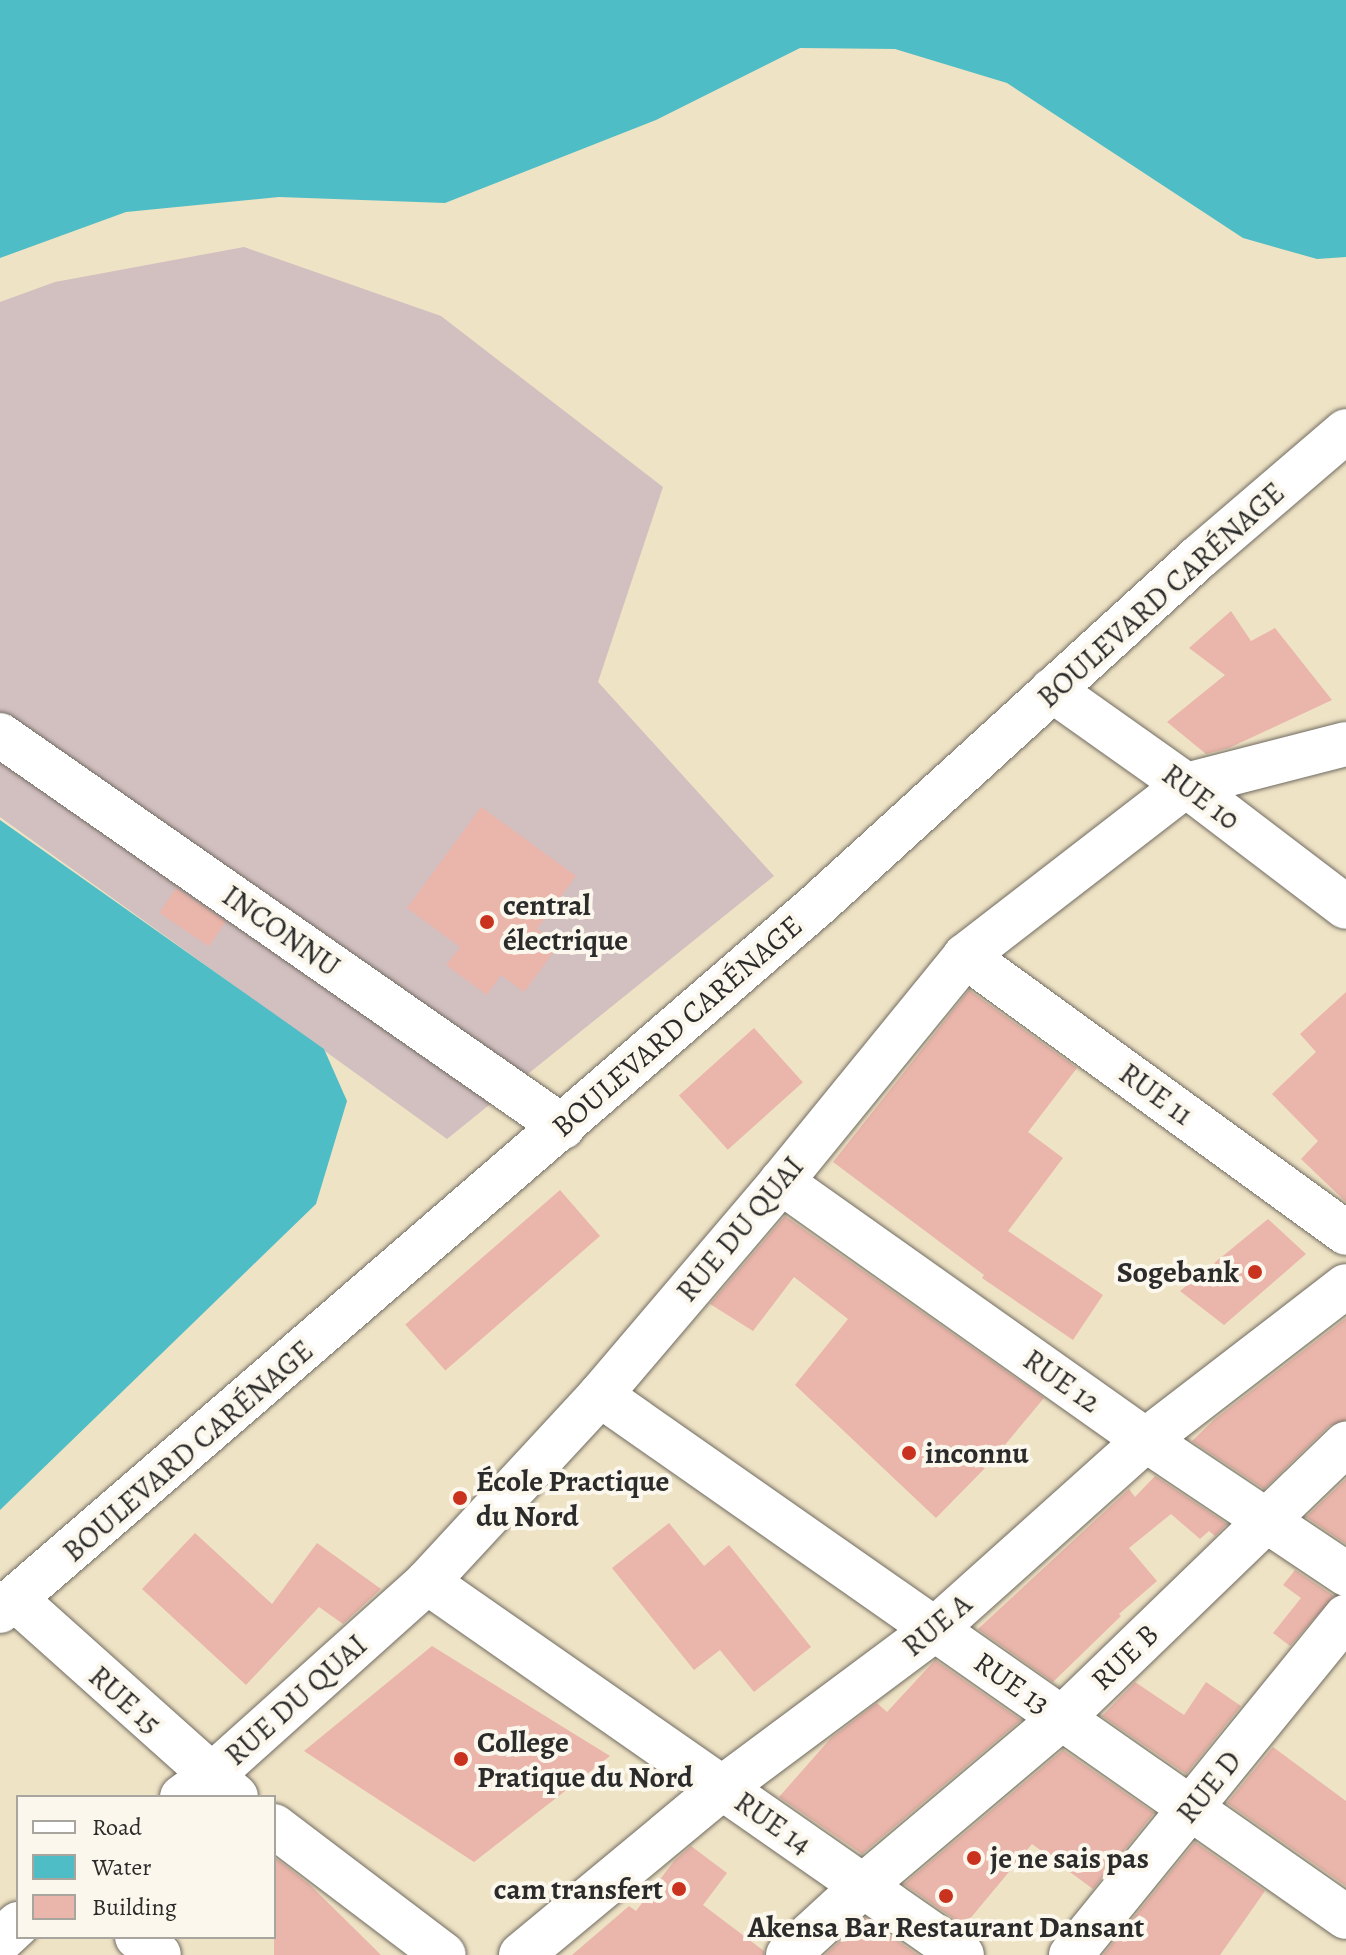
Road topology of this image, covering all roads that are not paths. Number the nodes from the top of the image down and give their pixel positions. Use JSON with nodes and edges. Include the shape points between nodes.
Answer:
{"nodes":[{"id":1,"x":1346,"y":431,"type":"edge"},
{"id":2,"x":1052,"y":690,"type":"junction"},
{"id":3,"x":0,"y":735,"type":"edge"},
{"id":4,"x":1346,"y":744,"type":"edge"},
{"id":5,"x":1186,"y":785,"type":"junction"},
{"id":6,"x":1346,"y":907,"type":"edge"},
{"id":7,"x":965,"y":956,"type":"junction"},
{"id":8,"x":563,"y":1127,"type":"junction"},
{"id":9,"x":781,"y":1182,"type":"junction"},
{"id":10,"x":1346,"y":1233,"type":"edge"},
{"id":11,"x":1346,"y":1286,"type":"edge"},
{"id":12,"x":600,"y":1395,"type":"junction"},
{"id":13,"x":1146,"y":1440,"type":"junction"},
{"id":14,"x":1346,"y":1444,"type":"edge"},
{"id":15,"x":1264,"y":1521,"type":"junction"},
{"id":16,"x":1346,"y":1574,"type":"edge"},
{"id":17,"x":427,"y":1582,"type":"junction"},
{"id":18,"x":8,"y":1606,"type":"edge"},
{"id":19,"x":1346,"y":1617,"type":"edge"},
{"id":20,"x":935,"y":1629,"type":"junction"},
{"id":21,"x":1062,"y":1718,"type":"junction"},
{"id":22,"x":722,"y":1788,"type":"junction"},
{"id":23,"x":210,"y":1790,"type":"edge"},
{"id":24,"x":1192,"y":1809,"type":"junction"},
{"id":25,"x":276,"y":1828,"type":"edge"},
{"id":26,"x":863,"y":1886,"type":"junction"},
{"id":27,"x":1346,"y":1917,"type":"edge"},
{"id":28,"x":16,"y":1926,"type":"edge"},
{"id":29,"x":139,"y":1939,"type":"edge"},
{"id":30,"x":0,"y":1941,"type":"edge"},
{"id":31,"x":159,"y":1955,"type":"edge"},
{"id":32,"x":444,"y":1955,"type":"edge"},
{"id":33,"x":521,"y":1955,"type":"edge"},
{"id":34,"x":788,"y":1955,"type":"edge"},
{"id":35,"x":962,"y":1955,"type":"edge"},
{"id":36,"x":1071,"y":1955,"type":"edge"}],
"edges":[{"from":1,"to":2,"type":"street","name":"BOULEVARD CARÉNAGE"},
{"from":2,"to":5,"type":"street","name":"RUE 10"},
{"from":2,"to":8,"type":"street","name":"BOULEVARD CARÉNAGE"},
{"from":3,"to":8,"type":"street","name":"INCONNU"},
{"from":4,"to":5,"type":"street","name":"RUE DU QUAI"},
{"from":5,"to":6,"type":"street","name":"RUE 10"},
{"from":5,"to":7,"type":"street","name":"RUE DU QUAI"},
{"from":7,"to":9,"type":"street","name":"RUE DU QUAI"},
{"from":7,"to":10,"type":"street","name":"RUE 11"},
{"from":8,"to":18,"type":"street","name":"BOULEVARD CARÉNAGE"},
{"from":9,"to":12,"type":"street","name":"RUE DU QUAI"},
{"from":9,"to":13,"type":"street","name":"RUE 12"},
{"from":11,"to":13,"type":"street","name":"RUE A"},
{"from":12,"to":17,"type":"street","name":"RUE DU QUAI"},
{"from":12,"to":20,"type":"street","name":"RUE 13"},
{"from":13,"to":15,"type":"street","name":"RUE 12"},
{"from":13,"to":20,"type":"street","name":"RUE A"},
{"from":14,"to":15,"type":"street","name":"RUE B"},
{"from":15,"to":16,"type":"street","name":"RUE 12"},
{"from":15,"to":21,"type":"street","name":"RUE B"},
{"from":17,"to":22,"type":"street","name":"RUE 14"},
{"from":17,"to":23,"type":"street","name":"RUE DU QUAI"},
{"from":18,"to":23,"type":"street","name":"RUE 15"},
{"from":19,"to":24,"type":"street","name":"RUE D"},
{"from":20,"to":21,"type":"street","name":"RUE 13"},
{"from":20,"to":22,"type":"street","name":"RUE A"},
{"from":21,"to":24,"type":"street","name":"RUE 13"},
{"from":21,"to":26,"type":"street","name":"RUE B"},
{"from":22,"to":26,"type":"street","name":"RUE 14"},
{"from":22,"to":33,"type":"street","name":"RUE A"},
{"from":24,"to":27,"type":"street","name":"RUE 13"},
{"from":24,"to":36,"type":"street","name":"RUE D"},
{"from":25,"to":32,"type":"street"},
{"from":26,"to":34,"type":"street","name":"RUE B"},
{"from":26,"to":35,"type":"street","name":"RUE 14"},
{"from":28,"to":30,"type":"street"},
{"from":29,"to":31,"type":"street"}]}
